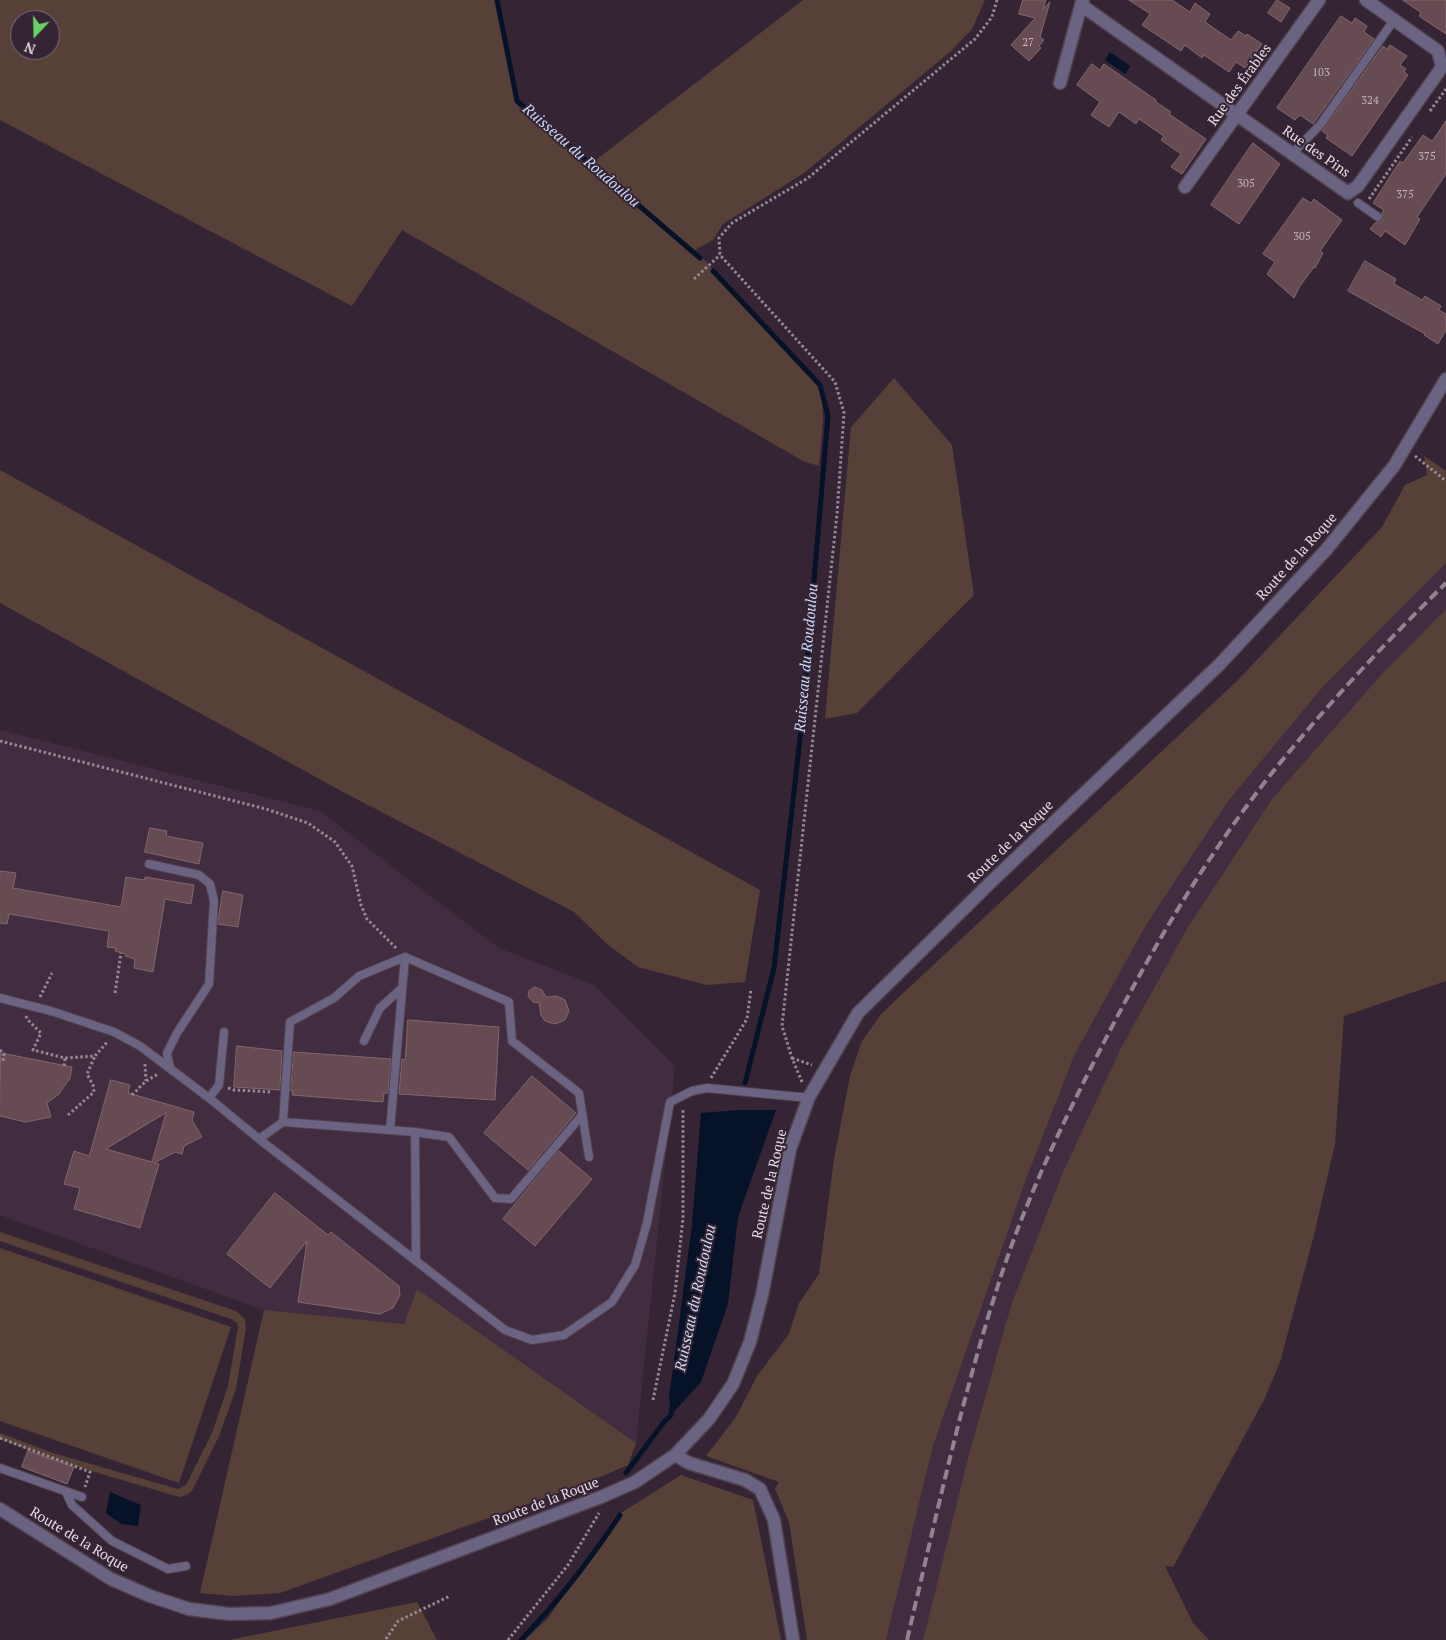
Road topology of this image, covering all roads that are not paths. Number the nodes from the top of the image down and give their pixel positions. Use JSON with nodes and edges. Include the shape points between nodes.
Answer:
{"nodes":[{"id":1,"x":1319,"y":0,"type":"edge"},
{"id":2,"x":1366,"y":0,"type":"edge"},
{"id":3,"x":1082,"y":3,"type":"edge"},
{"id":4,"x":1394,"y":20,"type":"junction"},
{"id":5,"x":1060,"y":83,"type":"dead end"},
{"id":6,"x":1237,"y":115,"type":"junction"},
{"id":7,"x":1292,"y":154,"type":"junction"},
{"id":8,"x":1185,"y":187,"type":"dead end"},
{"id":9,"x":1361,"y":205,"type":"road end"},
{"id":10,"x":1378,"y":217,"type":"dead end"},
{"id":11,"x":1446,"y":379,"type":"edge"},
{"id":12,"x":149,"y":864,"type":"dead end"},
{"id":13,"x":405,"y":957,"type":"junction"},
{"id":14,"x":402,"y":988,"type":"junction"},
{"id":15,"x":0,"y":998,"type":"edge"},
{"id":16,"x":224,"y":1032,"type":"dead end"},
{"id":17,"x":364,"y":1041,"type":"dead end"},
{"id":18,"x":170,"y":1068,"type":"junction"},
{"id":19,"x":809,"y":1097,"type":"junction"},
{"id":20,"x":209,"y":1098,"type":"junction"},
{"id":21,"x":582,"y":1115,"type":"junction"},
{"id":22,"x":282,"y":1122,"type":"junction"},
{"id":23,"x":390,"y":1130,"type":"junction"},
{"id":24,"x":415,"y":1132,"type":"junction"},
{"id":25,"x":259,"y":1139,"type":"junction"},
{"id":26,"x":589,"y":1157,"type":"dead end"},
{"id":27,"x":416,"y":1261,"type":"junction"},
{"id":28,"x":675,"y":1456,"type":"junction"},
{"id":29,"x":0,"y":1468,"type":"edge"},
{"id":30,"x":66,"y":1492,"type":"junction"},
{"id":31,"x":82,"y":1497,"type":"road end"},
{"id":32,"x":0,"y":1508,"type":"edge"},
{"id":33,"x":186,"y":1566,"type":"dead end"},
{"id":34,"x":793,"y":1640,"type":"edge"}],
"edges":[{"from":1,"to":6,"type":"street","name":"Rue des Érables"},
{"from":2,"to":4,"type":"street","name":"Rue des Pins"},
{"from":3,"to":5,"type":"street"},
{"from":3,"to":6,"type":"street","name":"Rue des Pins"},
{"from":4,"to":7,"type":"lane","via":[[1320,124]]},
{"from":4,"to":7,"type":"street","name":"Rue des Pins","via":[[1438,51],[1442,66],[1358,186],[1348,192]]},
{"from":6,"to":7,"type":"street","name":"Rue des Pins"},
{"from":6,"to":8,"type":"street","name":"Rue des Érables"},
{"from":9,"to":10,"type":"lane"},
{"from":11,"to":19,"type":"street","name":"Route de la Roque","via":[[1394,466],[1326,550],[1219,665],[858,1013]]},
{"from":12,"to":18,"type":"lane","via":[[199,875],[210,884],[214,901],[209,984],[167,1053]]},
{"from":13,"to":14,"type":"lane"},
{"from":13,"to":21,"type":"lane","via":[[509,1002],[512,1042],[579,1093]]},
{"from":13,"to":22,"type":"lane","via":[[360,976],[334,998],[290,1022]]},
{"from":14,"to":17,"type":"lane","via":[[380,1008]]},
{"from":14,"to":23,"type":"lane"},
{"from":15,"to":18,"type":"lane","via":[[114,1032]]},
{"from":16,"to":20,"type":"lane","via":[[219,1085]]},
{"from":18,"to":20,"type":"lane"},
{"from":19,"to":27,"type":"lane","via":[[707,1088],[692,1090],[670,1102],[647,1224],[635,1265],[612,1302],[564,1335],[532,1340],[505,1330]]},
{"from":19,"to":28,"type":"street","name":"Route de la Roque","via":[[790,1149],[750,1342],[733,1384],[709,1419]]},
{"from":20,"to":25,"type":"lane"},
{"from":21,"to":24,"type":"lane","via":[[511,1199],[495,1198],[449,1137]]},
{"from":21,"to":26,"type":"lane"},
{"from":22,"to":23,"type":"lane"},
{"from":22,"to":25,"type":"lane"},
{"from":23,"to":24,"type":"lane"},
{"from":24,"to":27,"type":"lane"},
{"from":25,"to":27,"type":"lane"},
{"from":28,"to":32,"type":"street","name":"Route de la Roque","via":[[635,1482],[601,1498],[330,1599],[270,1613],[229,1614],[197,1610],[150,1596],[112,1579]]},
{"from":28,"to":34,"type":"street","via":[[745,1480],[760,1489],[774,1520]]},
{"from":29,"to":30,"type":"lane"},
{"from":30,"to":31,"type":"lane"},
{"from":30,"to":33,"type":"lane","via":[[72,1505],[112,1541],[168,1569]]}]}
